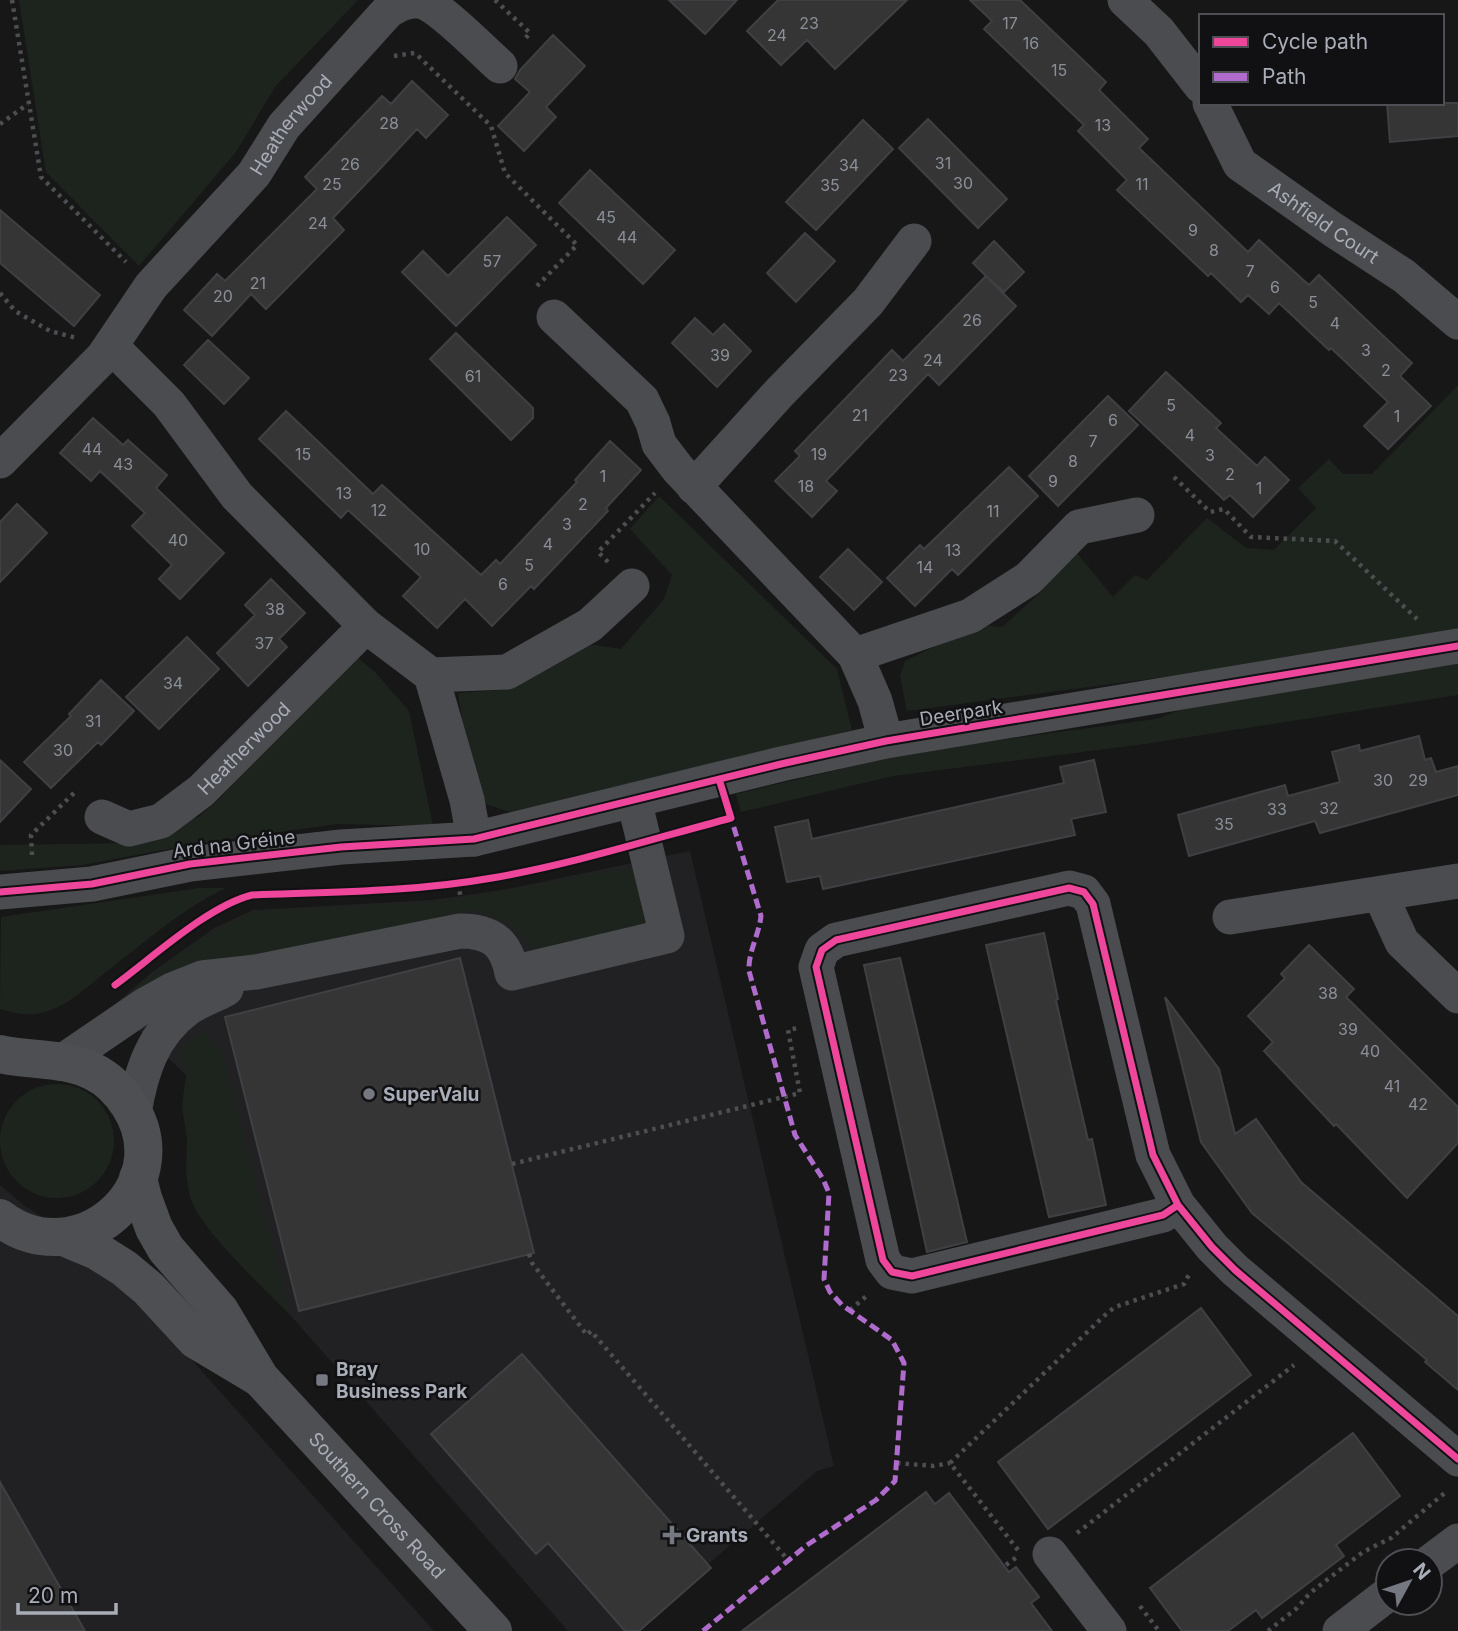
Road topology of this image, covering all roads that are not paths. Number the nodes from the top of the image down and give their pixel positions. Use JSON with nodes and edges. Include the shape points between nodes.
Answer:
{"nodes":[{"id":1,"x":1125,"y":0,"type":"edge"},
{"id":2,"x":500,"y":66,"type":"dead end"},
{"id":3,"x":1199,"y":83,"type":"edge"},
{"id":4,"x":1211,"y":105,"type":"edge"},
{"id":5,"x":914,"y":241,"type":"dead end"},
{"id":6,"x":541,"y":306,"type":"road end"},
{"id":7,"x":1458,"y":322,"type":"edge"},
{"id":8,"x":108,"y":352,"type":"junction"},
{"id":9,"x":0,"y":461,"type":"edge"},
{"id":10,"x":686,"y":478,"type":"junction"},
{"id":11,"x":1137,"y":515,"type":"dead end"},
{"id":12,"x":632,"y":586,"type":"road end"},
{"id":13,"x":366,"y":626,"type":"junction"},
{"id":14,"x":1458,"y":646,"type":"edge"},
{"id":15,"x":855,"y":656,"type":"junction"},
{"id":16,"x":432,"y":674,"type":"junction"},
{"id":17,"x":886,"y":741,"type":"junction"},
{"id":18,"x":634,"y":800,"type":"junction"},
{"id":19,"x":102,"y":817,"type":"dead end"},
{"id":20,"x":474,"y":839,"type":"junction"},
{"id":21,"x":1458,"y":881,"type":"edge"},
{"id":22,"x":0,"y":892,"type":"edge"},
{"id":23,"x":1380,"y":894,"type":"junction"},
{"id":24,"x":1230,"y":917,"type":"dead end"},
{"id":25,"x":257,"y":972,"type":"junction"},
{"id":26,"x":1458,"y":996,"type":"edge"},
{"id":27,"x":0,"y":1054,"type":"edge"},
{"id":28,"x":57,"y":1062,"type":"junction"},
{"id":29,"x":0,"y":1083,"type":"edge"},
{"id":30,"x":134,"y":1113,"type":"junction"},
{"id":31,"x":138,"y":1178,"type":"junction"},
{"id":32,"x":1178,"y":1205,"type":"junction"},
{"id":33,"x":0,"y":1219,"type":"edge"},
{"id":34,"x":66,"y":1238,"type":"junction"},
{"id":35,"x":260,"y":1378,"type":"junction"},
{"id":36,"x":1457,"y":1471,"type":"edge"},
{"id":37,"x":1458,"y":1541,"type":"edge"},
{"id":38,"x":1444,"y":1552,"type":"edge"},
{"id":39,"x":1035,"y":1554,"type":"road end"},
{"id":40,"x":1374,"y":1605,"type":"edge"},
{"id":41,"x":493,"y":1631,"type":"edge"},
{"id":42,"x":1110,"y":1631,"type":"edge"},
{"id":43,"x":1340,"y":1631,"type":"edge"}],
"edges":[{"from":1,"to":3,"type":"street","via":[[1159,32]]},
{"from":2,"to":8,"type":"street","name":"Heatherwood","via":[[438,10],[421,1],[403,2],[388,11],[284,127],[254,174],[151,286]]},
{"from":4,"to":7,"type":"street","name":"Ashfield Court","via":[[1240,164],[1404,276]]},
{"from":5,"to":10,"type":"street","via":[[868,302],[780,392]]},
{"from":6,"to":10,"type":"street","via":[[642,400],[659,444]]},
{"from":8,"to":9,"type":"street","name":"Heatherwood"},
{"from":8,"to":13,"type":"street","via":[[169,404],[237,496]]},
{"from":10,"to":15,"type":"street"},
{"from":11,"to":15,"type":"street","via":[[1079,527],[1028,579],[970,616]]},
{"from":12,"to":16,"type":"street","via":[[590,625],[507,672]]},
{"from":13,"to":16,"type":"street"},
{"from":13,"to":19,"type":"street","name":"Heatherwood","via":[[201,791],[162,821],[128,829]]},
{"from":14,"to":17,"type":"street","name":"Deerpark"},
{"from":15,"to":17,"type":"street"},
{"from":16,"to":20,"type":"street"},
{"from":17,"to":18,"type":"street","name":"Deerpark"},
{"from":18,"to":20,"type":"street","name":"Deerpark"},
{"from":18,"to":25,"type":"street","via":[[667,936],[512,973],[509,957],[499,943],[475,931]]},
{"from":20,"to":22,"type":"street","name":"Ard na Gréine","via":[[341,847],[190,864],[92,884]]},
{"from":21,"to":23,"type":"street"},
{"from":23,"to":24,"type":"street"},
{"from":23,"to":26,"type":"street","via":[[1402,942]]},
{"from":25,"to":28,"type":"street","via":[[202,978],[172,990]]},
{"from":25,"to":30,"type":"street","via":[[174,1020],[144,1065]]},
{"from":27,"to":28,"type":"main road","name":"Southern Cross Road"},
{"from":28,"to":29,"type":"main road","via":[[29,1065]]},
{"from":28,"to":30,"type":"main road","name":"Southern Cross Road","via":[[105,1079]]},
{"from":30,"to":31,"type":"main road","name":"Southern Cross Road","via":[[143,1144]]},
{"from":31,"to":34,"type":"main road","name":"Southern Cross Road","via":[[114,1215],[91,1231]]},
{"from":31,"to":35,"type":"main road","name":"Southern Cross Road","via":[[150,1218],[166,1249],[220,1311]]},
{"from":32,"to":32,"type":"street","via":[[1163,1215],[912,1276],[892,1272],[883,1260],[828,1019],[817,967],[822,950],[836,940],[1069,888],[1084,892],[1093,904],[1153,1155]]},
{"from":32,"to":36,"type":"street","via":[[1235,1270]]},
{"from":33,"to":34,"type":"main road","name":"Southern Cross Road","via":[[25,1233]]},
{"from":34,"to":35,"type":"main road","name":"Southern Cross Road","via":[[124,1268],[197,1340]]},
{"from":35,"to":41,"type":"main road","name":"Southern Cross Road"},
{"from":37,"to":38,"type":"street"},
{"from":39,"to":42,"type":"street"},
{"from":40,"to":43,"type":"street"}]}
